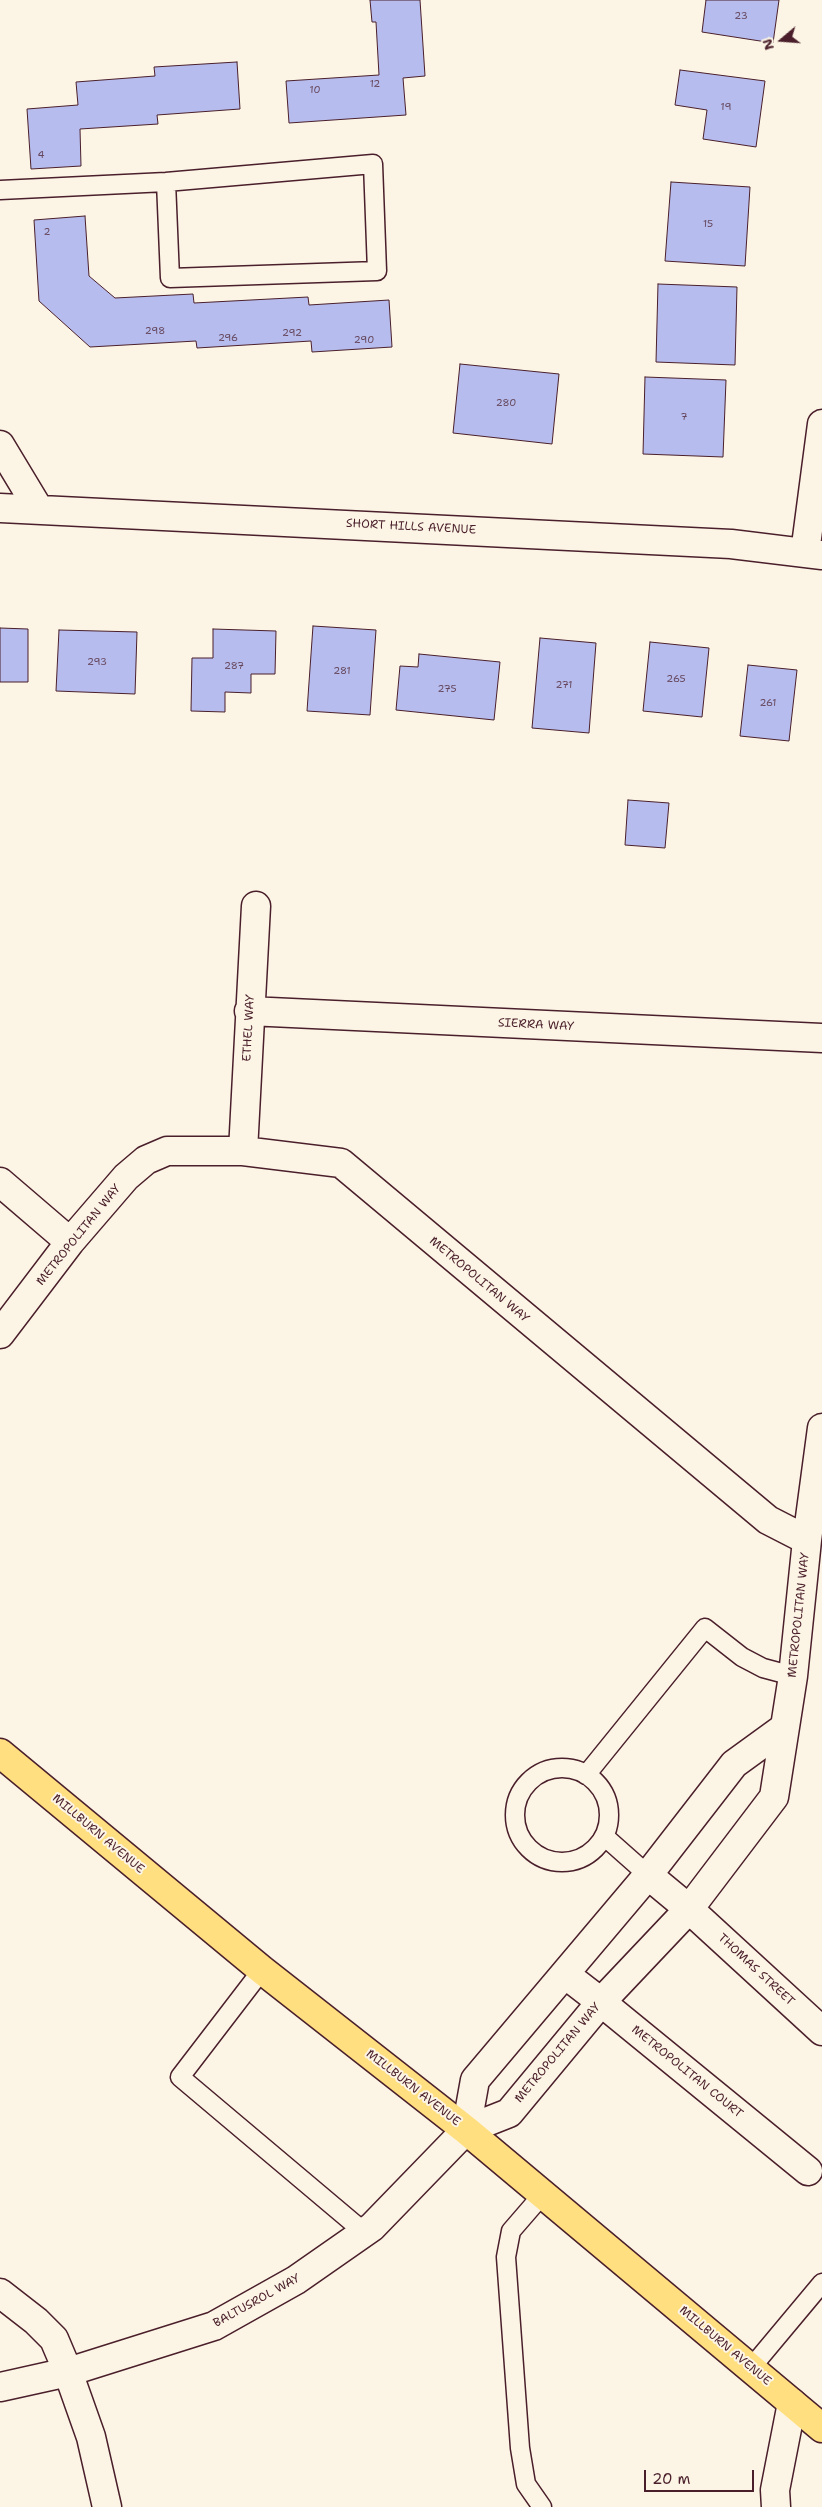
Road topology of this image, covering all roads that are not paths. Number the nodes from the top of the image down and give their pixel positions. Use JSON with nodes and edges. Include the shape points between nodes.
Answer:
{"nodes":[{"id":1,"x":166,"y":182,"type":"junction"},
{"id":2,"x":0,"y":190,"type":"edge"},
{"id":3,"x":822,"y":424,"type":"edge"},
{"id":4,"x":0,"y":445,"type":"edge"},
{"id":5,"x":0,"y":508,"type":"edge"},
{"id":6,"x":38,"y":508,"type":"junction"},
{"id":7,"x":814,"y":554,"type":"edge"},
{"id":8,"x":256,"y":906,"type":"dead end"},
{"id":9,"x":249,"y":1011,"type":"junction"},
{"id":10,"x":822,"y":1038,"type":"edge"},
{"id":11,"x":243,"y":1151,"type":"junction"},
{"id":12,"x":0,"y":1182,"type":"edge"},
{"id":13,"x":70,"y":1242,"type":"junction"},
{"id":14,"x":0,"y":1334,"type":"edge"},
{"id":15,"x":822,"y":1428,"type":"edge"},
{"id":16,"x":806,"y":1540,"type":"junction"},
{"id":17,"x":793,"y":1676,"type":"junction"},
{"id":18,"x":785,"y":1726,"type":"junction"},
{"id":19,"x":0,"y":1753,"type":"edge"},
{"id":20,"x":586,"y":1775,"type":"junction"},
{"id":21,"x":604,"y":1836,"type":"junction"},
{"id":22,"x":648,"y":1875,"type":"junction"},
{"id":23,"x":689,"y":1909,"type":"junction"},
{"id":24,"x":262,"y":1970,"type":"junction"},
{"id":25,"x":566,"y":1975,"type":"junction"},
{"id":26,"x":601,"y":2002,"type":"junction"},
{"id":27,"x":822,"y":2031,"type":"edge"},
{"id":28,"x":466,"y":2130,"type":"junction"},
{"id":29,"x":808,"y":2171,"type":"dead end"},
{"id":30,"x":544,"y":2194,"type":"junction"},
{"id":31,"x":364,"y":2232,"type":"junction"},
{"id":32,"x":822,"y":2283,"type":"edge"},
{"id":33,"x":0,"y":2293,"type":"edge"},
{"id":34,"x":751,"y":2368,"type":"junction"},
{"id":35,"x":68,"y":2372,"type":"junction"},
{"id":36,"x":0,"y":2387,"type":"edge"},
{"id":37,"x":792,"y":2403,"type":"junction"},
{"id":38,"x":822,"y":2428,"type":"edge"},
{"id":39,"x":106,"y":2507,"type":"edge"},
{"id":40,"x":542,"y":2507,"type":"edge"},
{"id":41,"x":776,"y":2507,"type":"edge"}],
"edges":[{"from":1,"to":1,"type":"lane","via":[[373,164],[376,271],[170,278]]},
{"from":1,"to":2,"type":"lane"},
{"from":3,"to":7,"type":"street"},
{"from":4,"to":6,"type":"street"},
{"from":5,"to":6,"type":"street","name":"SHORT HILLS AVENUE"},
{"from":6,"to":7,"type":"street","name":"SHORT HILLS AVENUE","via":[[731,544]]},
{"from":8,"to":9,"type":"street","name":"ETHEL WAY"},
{"from":9,"to":10,"type":"street","name":"SIERRA WAY"},
{"from":9,"to":11,"type":"street","name":"ETHEL WAY"},
{"from":11,"to":13,"type":"street","name":"METROPOLITAN WAY","via":[[167,1151],[146,1160],[126,1177]]},
{"from":11,"to":16,"type":"street","name":"METROPOLITAN WAY","via":[[341,1163],[768,1520]]},
{"from":12,"to":13,"type":"street"},
{"from":13,"to":14,"type":"street","name":"METROPOLITAN WAY"},
{"from":15,"to":16,"type":"street"},
{"from":16,"to":17,"type":"street","name":"METROPOLITAN WAY"},
{"from":17,"to":18,"type":"street","name":"METROPOLITAN WAY"},
{"from":17,"to":20,"type":"lane","via":[[763,1668],[742,1657],[705,1628]]},
{"from":18,"to":22,"type":"street","via":[[734,1764]]},
{"from":18,"to":23,"type":"street","name":"METROPOLITAN WAY","via":[[774,1797]]},
{"from":19,"to":24,"type":"main road","name":"MILLBURN AVENUE"},
{"from":20,"to":21,"type":"lane","via":[[601,1789],[608,1804],[609,1820]]},
{"from":20,"to":21,"type":"lane","via":[[560,1768],[531,1778],[516,1803],[514,1818],[518,1832],[525,1845],[536,1854],[549,1861],[565,1862],[581,1858]]},
{"from":21,"to":22,"type":"lane"},
{"from":22,"to":23,"type":"street","name":"THOMAS STREET"},
{"from":22,"to":25,"type":"street"},
{"from":23,"to":26,"type":"street","name":"METROPOLITAN WAY"},
{"from":23,"to":27,"type":"street","name":"THOMAS STREET"},
{"from":24,"to":28,"type":"main road","name":"MILLBURN AVENUE"},
{"from":24,"to":31,"type":"lane","via":[[180,2077]]},
{"from":25,"to":26,"type":"street","name":"METROPOLITAN COURT"},
{"from":25,"to":28,"type":"street","via":[[476,2080]]},
{"from":26,"to":28,"type":"street","name":"METROPOLITAN WAY","via":[[509,2113]]},
{"from":26,"to":29,"type":"street","name":"METROPOLITAN COURT"},
{"from":28,"to":30,"type":"main road","name":"MILLBURN AVENUE"},
{"from":28,"to":31,"type":"street","name":"BALTUSROL WAY"},
{"from":30,"to":34,"type":"main road","name":"MILLBURN AVENUE"},
{"from":30,"to":40,"type":"lane","via":[[510,2231],[506,2257],[520,2448],[526,2484]]},
{"from":31,"to":35,"type":"street","name":"BALTUSROL WAY","via":[[296,2280],[214,2326]]},
{"from":32,"to":34,"type":"lane"},
{"from":33,"to":35,"type":"street","via":[[54,2338]]},
{"from":34,"to":37,"type":"main road","name":"MILLBURN AVENUE"},
{"from":35,"to":36,"type":"street","name":"BALTUSROL WAY"},
{"from":35,"to":39,"type":"street","via":[[91,2437]]},
{"from":37,"to":38,"type":"main road","name":"MILLBURN AVENUE"},
{"from":37,"to":41,"type":"street","via":[[775,2490]]}]}
